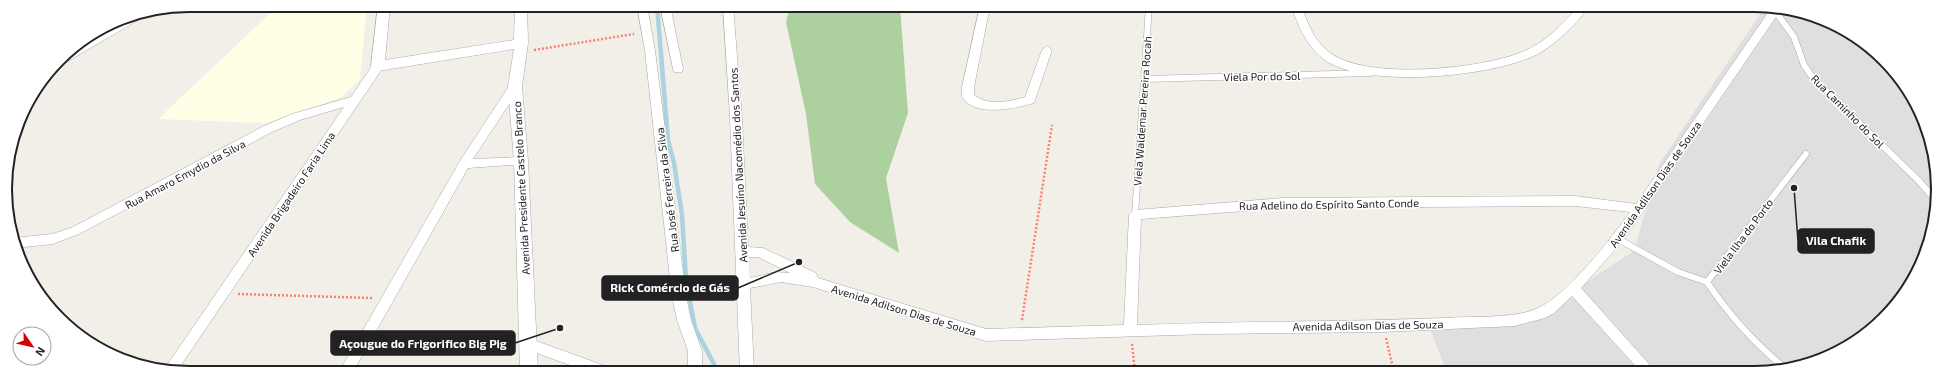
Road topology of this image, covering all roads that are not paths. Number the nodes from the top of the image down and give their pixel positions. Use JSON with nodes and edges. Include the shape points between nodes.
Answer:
{"nodes":[{"id":1,"x":383,"y":12,"type":"edge"},
{"id":2,"x":521,"y":12,"type":"edge"},
{"id":3,"x":643,"y":12,"type":"edge"},
{"id":4,"x":666,"y":12,"type":"edge"},
{"id":5,"x":729,"y":12,"type":"edge"},
{"id":6,"x":984,"y":12,"type":"edge"},
{"id":7,"x":1150,"y":12,"type":"edge"},
{"id":8,"x":1298,"y":12,"type":"edge"},
{"id":9,"x":1578,"y":12,"type":"edge"},
{"id":10,"x":1773,"y":13,"type":"edge"},
{"id":11,"x":1779,"y":14,"type":"edge"},
{"id":12,"x":111,"y":30,"type":"edge"},
{"id":13,"x":94,"y":40,"type":"edge"},
{"id":14,"x":521,"y":48,"type":"junction"},
{"id":15,"x":1047,"y":50,"type":"dead end"},
{"id":16,"x":378,"y":66,"type":"junction"},
{"id":17,"x":678,"y":69,"type":"dead end"},
{"id":18,"x":1379,"y":73,"type":"junction"},
{"id":19,"x":1145,"y":79,"type":"junction"},
{"id":20,"x":515,"y":86,"type":"junction"},
{"id":21,"x":355,"y":100,"type":"junction"},
{"id":22,"x":1806,"y":154,"type":"dead end"},
{"id":23,"x":521,"y":161,"type":"junction"},
{"id":24,"x":464,"y":164,"type":"junction"},
{"id":25,"x":1931,"y":195,"type":"edge"},
{"id":26,"x":1639,"y":209,"type":"junction"},
{"id":27,"x":1135,"y":215,"type":"junction"},
{"id":28,"x":1618,"y":240,"type":"junction"},
{"id":29,"x":20,"y":242,"type":"edge"},
{"id":30,"x":742,"y":252,"type":"junction"},
{"id":31,"x":813,"y":282,"type":"junction"},
{"id":32,"x":1707,"y":282,"type":"junction"},
{"id":33,"x":745,"y":284,"type":"junction"},
{"id":34,"x":1573,"y":288,"type":"junction"},
{"id":35,"x":1130,"y":331,"type":"junction"},
{"id":36,"x":528,"y":344,"type":"junction"},
{"id":37,"x":1779,"y":364,"type":"edge"},
{"id":38,"x":174,"y":366,"type":"edge"},
{"id":39,"x":349,"y":366,"type":"edge"},
{"id":40,"x":529,"y":366,"type":"edge"},
{"id":41,"x":589,"y":366,"type":"edge"},
{"id":42,"x":695,"y":366,"type":"edge"},
{"id":43,"x":747,"y":366,"type":"edge"},
{"id":44,"x":1644,"y":366,"type":"edge"}],
"edges":[{"from":1,"to":16,"type":"street","name":"Avenida Brigadeiro Faria Lima"},
{"from":2,"to":14,"type":"street","name":"Avenida Presidente Castelo Branco"},
{"from":3,"to":42,"type":"street","name":"Rua José Ferreira da Silva","via":[[679,296],[696,352]]},
{"from":4,"to":17,"type":"street"},
{"from":5,"to":30,"type":"street","name":"Avenida Jesuíno Nacomédio dos Santos","via":[[734,73]]},
{"from":6,"to":15,"type":"street","via":[[968,87],[968,97],[975,103],[1011,106],[1030,100]]},
{"from":7,"to":19,"type":"lane","name":"Viela Waldemar Pereira Rocah"},
{"from":8,"to":18,"type":"street","via":[[1309,38],[1333,60]]},
{"from":9,"to":18,"type":"street","via":[[1547,42],[1528,55],[1505,63],[1471,69]]},
{"from":10,"to":26,"type":"street","name":"Avenida Adilson Dias de Souza"},
{"from":11,"to":25,"type":"lane","name":"Rua Caminho do Sol","via":[[1794,36],[1804,64],[1813,78]]},
{"from":12,"to":13,"type":"street"},
{"from":14,"to":16,"type":"street"},
{"from":14,"to":20,"type":"street","name":"Avenida Presidente Castelo Branco"},
{"from":16,"to":21,"type":"street","name":"Avenida Brigadeiro Faria Lima"},
{"from":18,"to":19,"type":"lane","name":"Viela Por do Sol"},
{"from":19,"to":27,"type":"lane","name":"Viela Waldemar Pereira Rocah"},
{"from":20,"to":23,"type":"street","name":"Avenida Presidente Castelo Branco"},
{"from":20,"to":24,"type":"street"},
{"from":21,"to":29,"type":"street","name":"Rua Amaro Emydio da Silva","via":[[296,117],[268,129],[75,231],[53,239]]},
{"from":21,"to":38,"type":"street","name":"Avenida Brigadeiro Faria Lima"},
{"from":22,"to":32,"type":"lane","name":"Viela Ilha do Porto"},
{"from":23,"to":24,"type":"street"},
{"from":23,"to":36,"type":"street","name":"Avenida Presidente Castelo Branco"},
{"from":24,"to":39,"type":"street"},
{"from":26,"to":27,"type":"street","name":"Rua Adelino do Espírito Santo Conde","via":[[1575,201],[1283,203]]},
{"from":26,"to":28,"type":"street","name":"Avenida Adilson Dias de Souza"},
{"from":27,"to":35,"type":"street"},
{"from":28,"to":32,"type":"lane","via":[[1678,272]]},
{"from":28,"to":34,"type":"street","name":"Avenida Adilson Dias de Souza"},
{"from":30,"to":31,"type":"street","name":"Avenida Adilson Dias de Souza","via":[[759,252],[811,277]]},
{"from":30,"to":33,"type":"street","name":"Avenida Jesuíno Nacomédio dos Santos"},
{"from":31,"to":33,"type":"street","name":"Avenida Adilson Dias de Souza","via":[[776,277]]},
{"from":31,"to":35,"type":"street","name":"Avenida Adilson Dias de Souza","via":[[986,335]]},
{"from":32,"to":37,"type":"lane","name":"Viela Ilha do Porto","via":[[1731,317],[1765,353]]},
{"from":33,"to":43,"type":"street","name":"Avenida Jesuíno Nacomédio dos Santos"},
{"from":34,"to":35,"type":"street","name":"Avenida Adilson Dias de Souza","via":[[1540,314],[1521,319],[1383,326]]},
{"from":34,"to":44,"type":"street"},
{"from":36,"to":40,"type":"street","name":"Avenida Presidente Castelo Branco"},
{"from":36,"to":41,"type":"street"}]}
